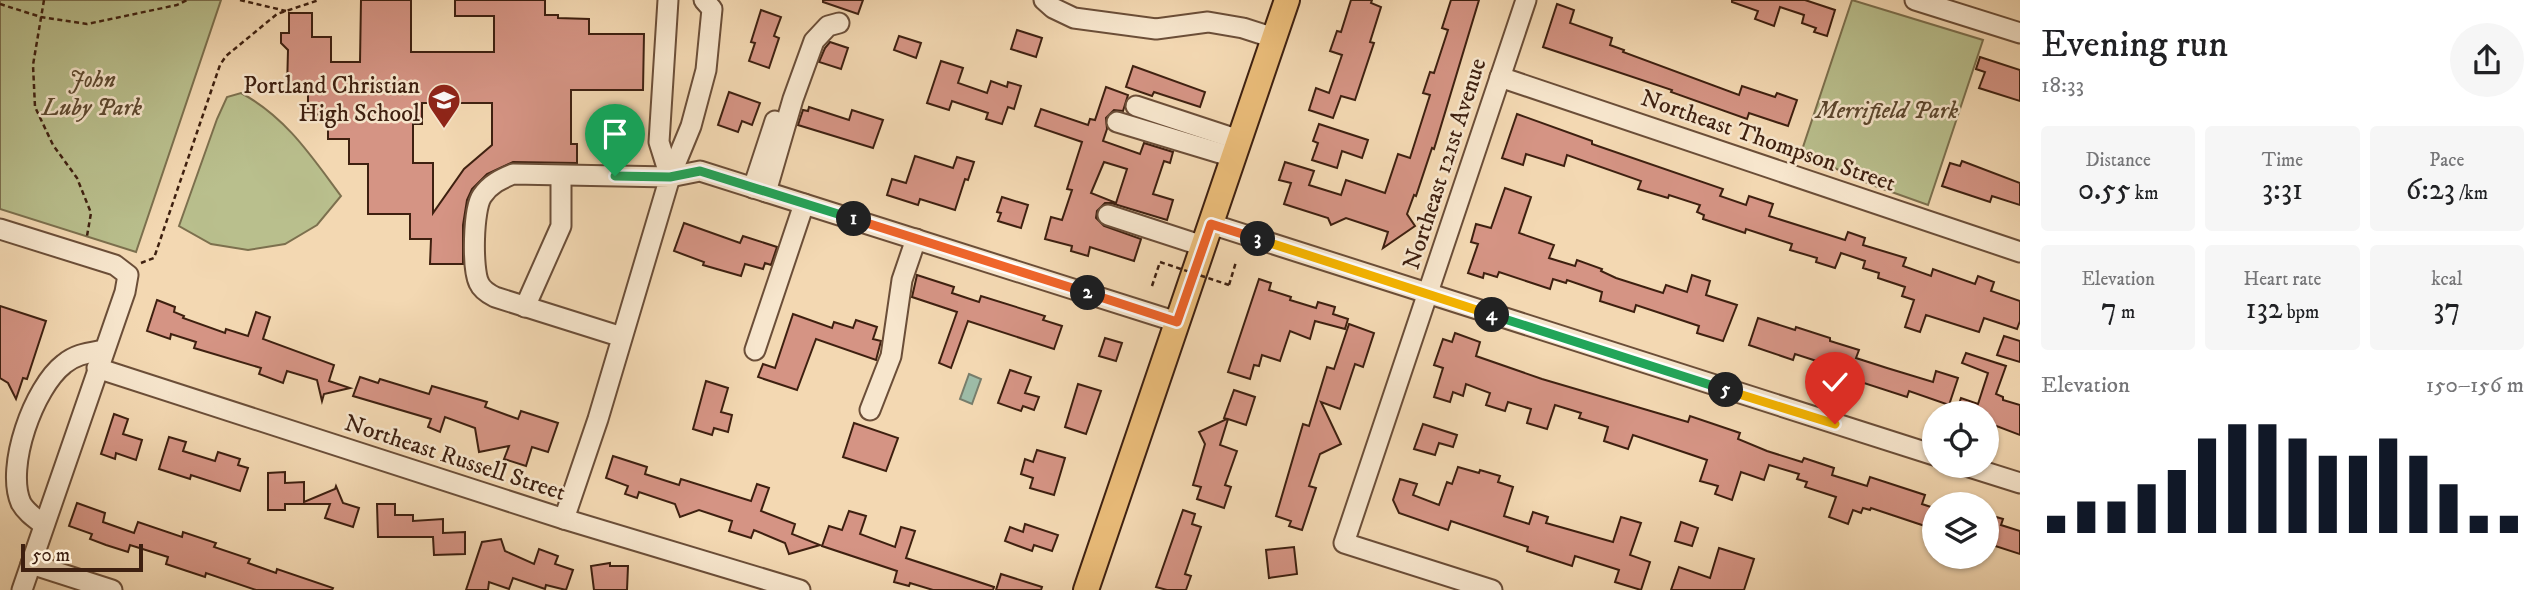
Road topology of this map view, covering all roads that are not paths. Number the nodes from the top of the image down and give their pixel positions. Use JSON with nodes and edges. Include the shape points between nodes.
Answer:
{"nodes":[{"id":1,"x":668,"y":0,"type":"edge"},
{"id":2,"x":704,"y":0,"type":"edge"},
{"id":3,"x":1044,"y":0,"type":"edge"},
{"id":4,"x":1287,"y":0,"type":"edge"},
{"id":5,"x":1526,"y":0,"type":"edge"},
{"id":6,"x":1915,"y":0,"type":"edge"},
{"id":7,"x":839,"y":23,"type":"dead end"},
{"id":8,"x":2020,"y":33,"type":"edge"},
{"id":9,"x":1273,"y":38,"type":"junction"},
{"id":10,"x":800,"y":43,"type":"dead end"},
{"id":11,"x":1500,"y":77,"type":"junction"},
{"id":12,"x":1136,"y":106,"type":"dead end"},
{"id":13,"x":1117,"y":122,"type":"dead end"},
{"id":14,"x":1236,"y":149,"type":"junction"},
{"id":15,"x":561,"y":176,"type":"junction"},
{"id":16,"x":670,"y":177,"type":"junction"},
{"id":17,"x":760,"y":190,"type":"junction"},
{"id":18,"x":804,"y":204,"type":"junction"},
{"id":19,"x":1108,"y":215,"type":"dead end"},
{"id":20,"x":0,"y":229,"type":"edge"},
{"id":21,"x":1207,"y":235,"type":"junction"},
{"id":22,"x":916,"y":239,"type":"junction"},
{"id":23,"x":2020,"y":252,"type":"edge"},
{"id":24,"x":1427,"y":295,"type":"junction"},
{"id":25,"x":526,"y":307,"type":"junction"},
{"id":26,"x":1177,"y":322,"type":"junction"},
{"id":27,"x":622,"y":337,"type":"junction"},
{"id":28,"x":755,"y":350,"type":"dead end"},
{"id":29,"x":100,"y":360,"type":"junction"},
{"id":30,"x":870,"y":410,"type":"dead end"},
{"id":31,"x":1922,"y":451,"type":"edge"},
{"id":32,"x":1999,"y":476,"type":"edge"},
{"id":33,"x":2020,"y":482,"type":"edge"},
{"id":34,"x":564,"y":519,"type":"junction"},
{"id":35,"x":44,"y":525,"type":"junction"},
{"id":36,"x":31,"y":564,"type":"junction"},
{"id":37,"x":22,"y":590,"type":"edge"},
{"id":38,"x":112,"y":590,"type":"edge"},
{"id":39,"x":800,"y":590,"type":"edge"},
{"id":40,"x":1086,"y":590,"type":"edge"},
{"id":41,"x":1492,"y":590,"type":"edge"}],
"edges":[{"from":1,"to":16,"type":"street","via":[[659,142]]},
{"from":2,"to":16,"type":"street","via":[[712,9],[706,70],[691,126]]},
{"from":3,"to":9,"type":"street","via":[[1074,18],[1156,29],[1208,22]]},
{"from":4,"to":9,"type":"main road"},
{"from":5,"to":11,"type":"street","name":"Northeast 121st Avenue"},
{"from":6,"to":8,"type":"street"},
{"from":7,"to":17,"type":"street","via":[[828,26],[814,41]]},
{"from":9,"to":14,"type":"main road"},
{"from":10,"to":17,"type":"street"},
{"from":11,"to":23,"type":"street","name":"Northeast Thompson Street"},
{"from":11,"to":24,"type":"street","name":"Northeast 121st Avenue"},
{"from":12,"to":14,"type":"street"},
{"from":13,"to":14,"type":"street"},
{"from":14,"to":21,"type":"main road"},
{"from":15,"to":16,"type":"street"},
{"from":15,"to":25,"type":"street","via":[[561,226]]},
{"from":15,"to":25,"type":"street","via":[[513,174],[496,181],[481,197],[477,211],[479,285],[489,294]]},
{"from":16,"to":17,"type":"street","via":[[700,171]]},
{"from":16,"to":27,"type":"street"},
{"from":17,"to":18,"type":"street"},
{"from":18,"to":22,"type":"street"},
{"from":18,"to":28,"type":"street"},
{"from":19,"to":21,"type":"street"},
{"from":20,"to":29,"type":"street","via":[[115,265],[128,275]]},
{"from":21,"to":24,"type":"street"},
{"from":21,"to":26,"type":"main road"},
{"from":22,"to":26,"type":"street"},
{"from":22,"to":30,"type":"street","via":[[902,280],[891,356]]},
{"from":24,"to":31,"type":"street"},
{"from":24,"to":41,"type":"street","name":"Northeast 121st Avenue","via":[[1344,543]]},
{"from":25,"to":27,"type":"street"},
{"from":26,"to":40,"type":"main road"},
{"from":27,"to":34,"type":"street"},
{"from":29,"to":34,"type":"street","name":"Northeast Russell Street"},
{"from":29,"to":35,"type":"street"},
{"from":29,"to":35,"type":"street","via":[[79,354],[62,365],[47,381],[29,417],[20,445],[19,499]]},
{"from":32,"to":33,"type":"street"},
{"from":34,"to":39,"type":"street","name":"Northeast Russell Street"},
{"from":35,"to":36,"type":"street"},
{"from":36,"to":37,"type":"street"},
{"from":36,"to":38,"type":"street"}]}
